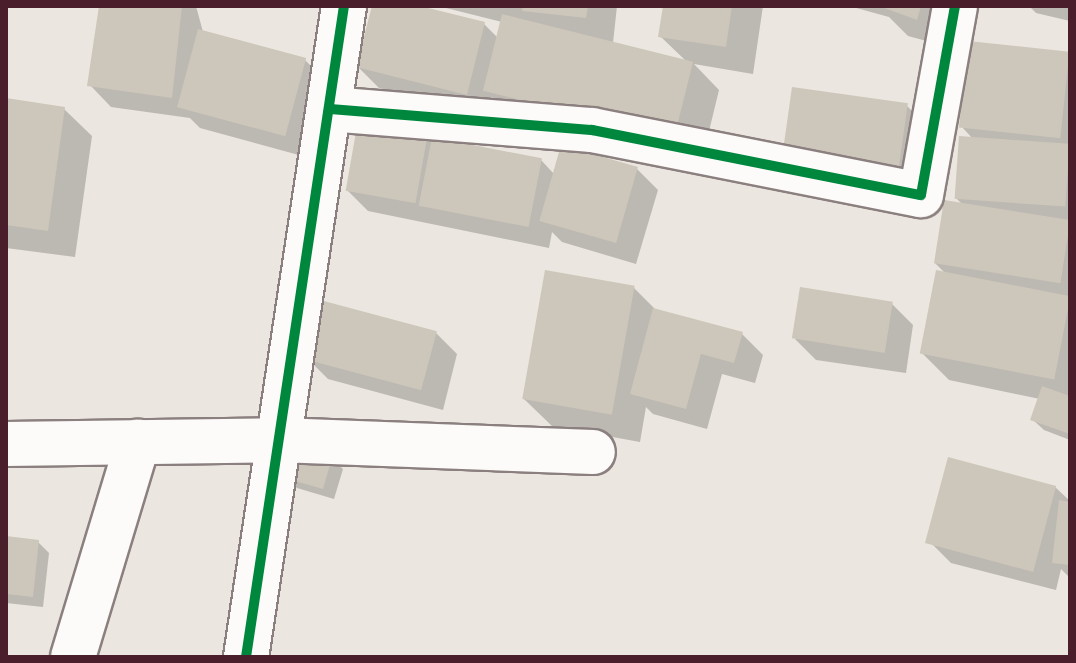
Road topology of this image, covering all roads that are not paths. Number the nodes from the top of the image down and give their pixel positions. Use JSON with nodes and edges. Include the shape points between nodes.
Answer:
{"nodes":[{"id":1,"x":344,"y":6,"type":"edge"},
{"id":2,"x":955,"y":6,"type":"edge"},
{"id":3,"x":329,"y":109,"type":"junction"},
{"id":4,"x":279,"y":440,"type":"junction"},
{"id":5,"x":138,"y":442,"type":"junction"},
{"id":6,"x":6,"y":444,"type":"edge"},
{"id":7,"x":593,"y":452,"type":"dead end"},
{"id":8,"x":73,"y":657,"type":"edge"},
{"id":9,"x":246,"y":657,"type":"edge"}],
"edges":[{"from":1,"to":3,"type":"street"},
{"from":2,"to":3,"type":"street","via":[[921,195],[592,130]]},
{"from":3,"to":4,"type":"street"},
{"from":4,"to":5,"type":"street"},
{"from":4,"to":7,"type":"street"},
{"from":4,"to":9,"type":"street"},
{"from":5,"to":6,"type":"street"},
{"from":5,"to":8,"type":"street"}]}
